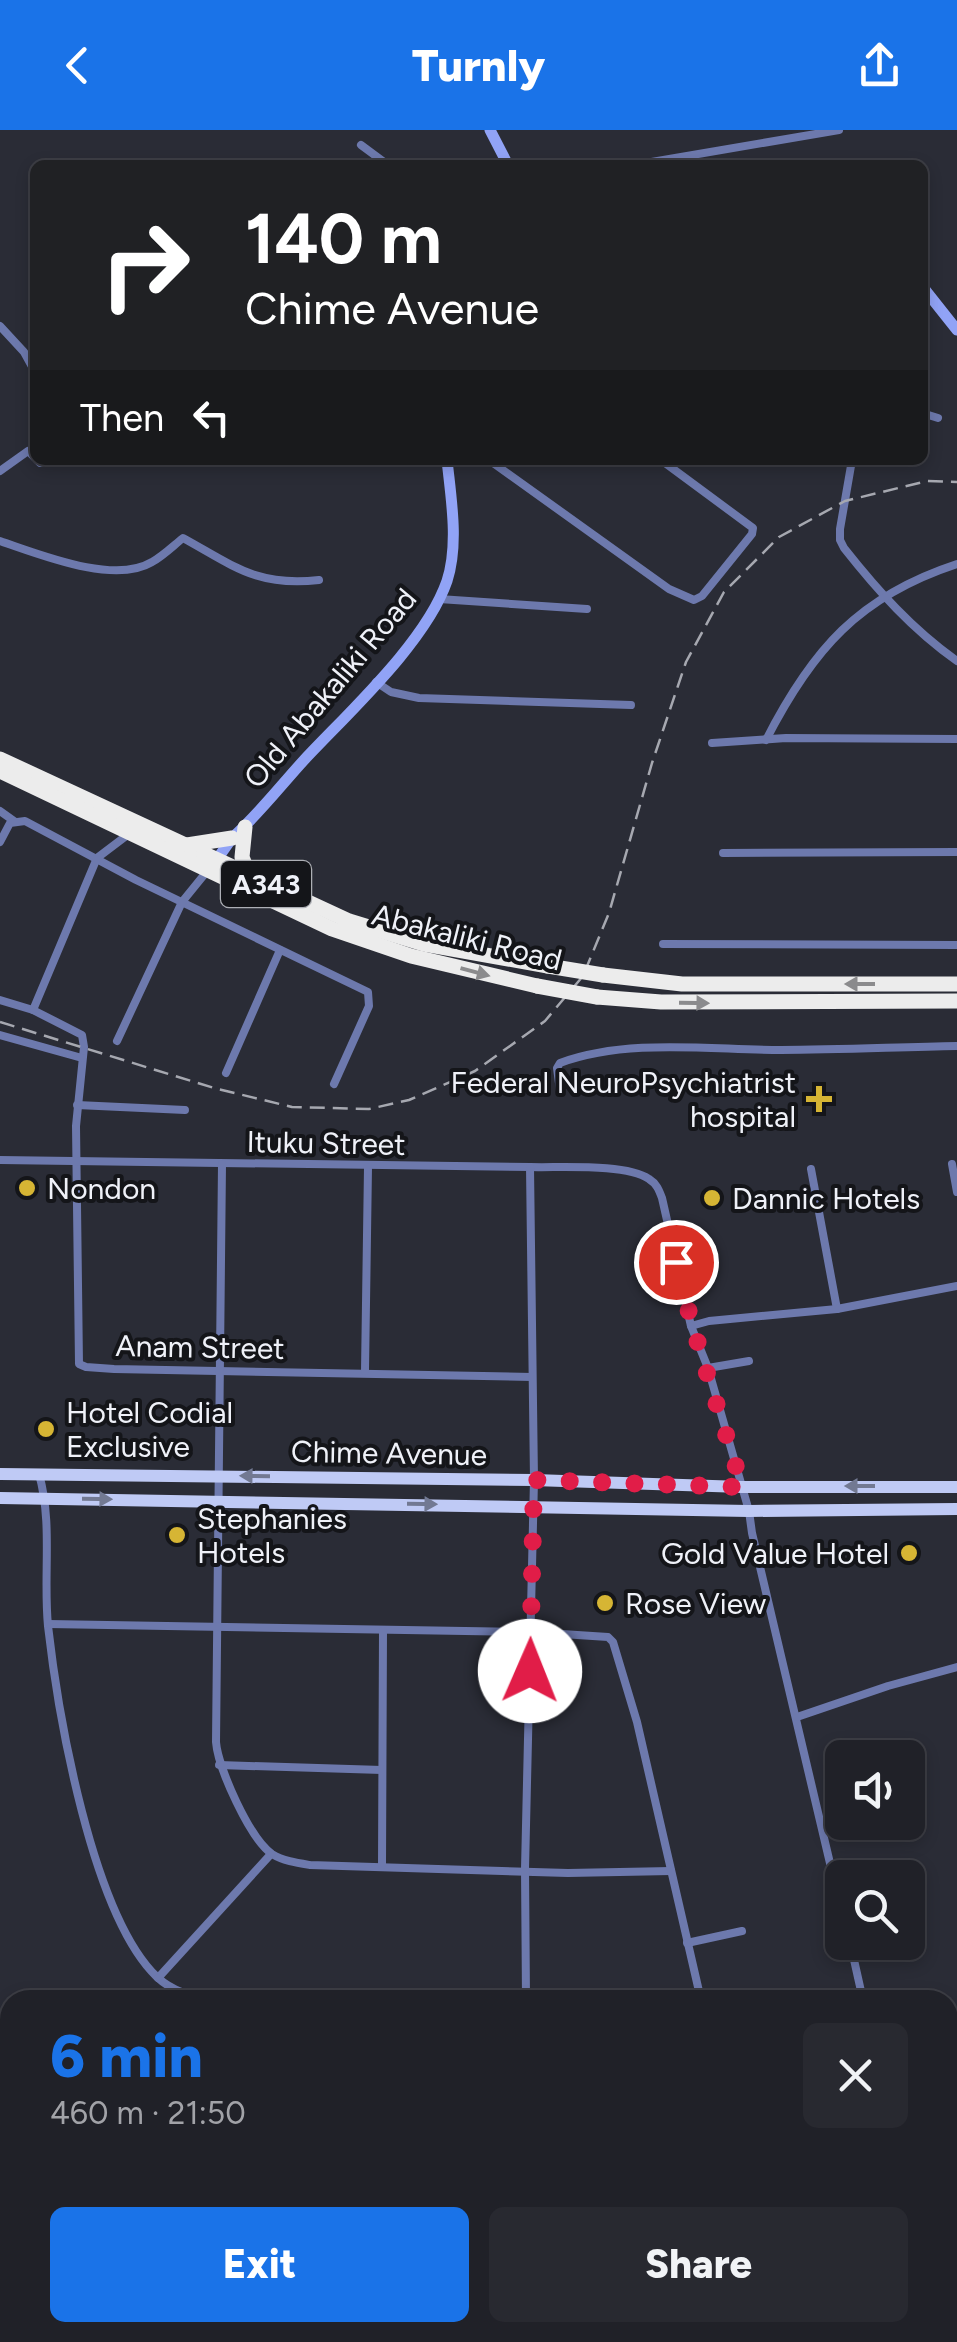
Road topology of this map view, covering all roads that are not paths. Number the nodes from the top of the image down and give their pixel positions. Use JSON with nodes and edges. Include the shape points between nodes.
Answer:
{"nodes":[{"id":1,"x":490,"y":130,"type":"edge"},
{"id":2,"x":764,"y":130,"type":"edge"},
{"id":3,"x":839,"y":130,"type":"edge"},
{"id":4,"x":764,"y":143,"type":"junction"},
{"id":5,"x":361,"y":145,"type":"dead end"},
{"id":6,"x":381,"y":160,"type":"edge"},
{"id":7,"x":505,"y":160,"type":"edge"},
{"id":8,"x":664,"y":160,"type":"edge"},
{"id":9,"x":928,"y":294,"type":"edge"},
{"id":10,"x":0,"y":326,"type":"edge"},
{"id":11,"x":957,"y":330,"type":"edge"},
{"id":12,"x":30,"y":363,"type":"edge"},
{"id":13,"x":928,"y":415,"type":"edge"},
{"id":14,"x":938,"y":418,"type":"dead end"},
{"id":15,"x":30,"y":457,"type":"edge"},
{"id":16,"x":447,"y":465,"type":"edge"},
{"id":17,"x":496,"y":465,"type":"edge"},
{"id":18,"x":668,"y":465,"type":"edge"},
{"id":19,"x":851,"y":465,"type":"edge"},
{"id":20,"x":0,"y":471,"type":"edge"},
{"id":21,"x":0,"y":541,"type":"edge"},
{"id":22,"x":957,"y":564,"type":"edge"},
{"id":23,"x":319,"y":580,"type":"dead end"},
{"id":24,"x":883,"y":598,"type":"junction"},
{"id":25,"x":439,"y":599,"type":"junction"},
{"id":26,"x":586,"y":610,"type":"dead end"},
{"id":27,"x":957,"y":661,"type":"edge"},
{"id":28,"x":376,"y":682,"type":"junction"},
{"id":29,"x":631,"y":706,"type":"dead end"},
{"id":30,"x":957,"y":739,"type":"edge"},
{"id":31,"x":766,"y":740,"type":"junction"},
{"id":32,"x":712,"y":743,"type":"dead end"},
{"id":33,"x":0,"y":759,"type":"edge"},
{"id":34,"x":0,"y":771,"type":"edge"},
{"id":35,"x":0,"y":810,"type":"edge"},
{"id":36,"x":14,"y":820,"type":"junction"},
{"id":37,"x":239,"y":832,"type":"junction"},
{"id":38,"x":130,"y":834,"type":"junction"},
{"id":39,"x":0,"y":842,"type":"edge"},
{"id":40,"x":184,"y":846,"type":"junction"},
{"id":41,"x":957,"y":852,"type":"edge"},
{"id":42,"x":723,"y":854,"type":"dead end"},
{"id":43,"x":98,"y":858,"type":"junction"},
{"id":44,"x":212,"y":866,"type":"junction"},
{"id":45,"x":250,"y":877,"type":"junction"},
{"id":46,"x":182,"y":902,"type":"junction"},
{"id":47,"x":662,"y":944,"type":"dead end"},
{"id":48,"x":957,"y":946,"type":"edge"},
{"id":49,"x":280,"y":950,"type":"junction"},
{"id":50,"x":957,"y":984,"type":"edge"},
{"id":51,"x":0,"y":1000,"type":"edge"},
{"id":52,"x":957,"y":1001,"type":"edge"},
{"id":53,"x":33,"y":1010,"type":"junction"},
{"id":54,"x":0,"y":1035,"type":"edge"},
{"id":55,"x":118,"y":1040,"type":"dead end"},
{"id":56,"x":957,"y":1046,"type":"edge"},
{"id":57,"x":82,"y":1058,"type":"junction"},
{"id":58,"x":226,"y":1073,"type":"dead end"},
{"id":59,"x":334,"y":1084,"type":"dead end"},
{"id":60,"x":560,"y":1092,"type":"dead end"},
{"id":61,"x":77,"y":1104,"type":"junction"},
{"id":62,"x":185,"y":1110,"type":"dead end"},
{"id":63,"x":0,"y":1160,"type":"edge"},
{"id":64,"x":77,"y":1160,"type":"junction"},
{"id":65,"x":222,"y":1164,"type":"junction"},
{"id":66,"x":952,"y":1164,"type":"dead end"},
{"id":67,"x":368,"y":1166,"type":"junction"},
{"id":68,"x":530,"y":1167,"type":"junction"},
{"id":69,"x":810,"y":1169,"type":"dead end"},
{"id":70,"x":957,"y":1192,"type":"edge"},
{"id":71,"x":957,"y":1286,"type":"edge"},
{"id":72,"x":836,"y":1309,"type":"junction"},
{"id":73,"x":691,"y":1326,"type":"junction"},
{"id":74,"x":748,"y":1361,"type":"dead end"},
{"id":75,"x":708,"y":1368,"type":"junction"},
{"id":76,"x":220,"y":1370,"type":"junction"},
{"id":77,"x":365,"y":1371,"type":"junction"},
{"id":78,"x":532,"y":1377,"type":"junction"},
{"id":79,"x":0,"y":1474,"type":"edge"},
{"id":80,"x":40,"y":1474,"type":"junction"},
{"id":81,"x":219,"y":1475,"type":"junction"},
{"id":82,"x":534,"y":1480,"type":"junction"},
{"id":83,"x":742,"y":1487,"type":"junction"},
{"id":84,"x":957,"y":1487,"type":"edge"},
{"id":85,"x":0,"y":1498,"type":"edge"},
{"id":86,"x":46,"y":1498,"type":"junction"},
{"id":87,"x":219,"y":1500,"type":"junction"},
{"id":88,"x":534,"y":1506,"type":"junction"},
{"id":89,"x":957,"y":1509,"type":"edge"},
{"id":90,"x":750,"y":1511,"type":"junction"},
{"id":91,"x":48,"y":1624,"type":"junction"},
{"id":92,"x":217,"y":1626,"type":"junction"},
{"id":93,"x":383,"y":1631,"type":"junction"},
{"id":94,"x":531,"y":1632,"type":"junction"},
{"id":95,"x":956,"y":1669,"type":"edge"},
{"id":96,"x":797,"y":1717,"type":"junction"},
{"id":97,"x":219,"y":1765,"type":"junction"},
{"id":98,"x":382,"y":1770,"type":"junction"},
{"id":99,"x":271,"y":1854,"type":"junction"},
{"id":100,"x":830,"y":1860,"type":"edge"},
{"id":101,"x":382,"y":1865,"type":"junction"},
{"id":102,"x":525,"y":1869,"type":"junction"},
{"id":103,"x":670,"y":1872,"type":"junction"},
{"id":104,"x":742,"y":1930,"type":"dead end"},
{"id":105,"x":688,"y":1943,"type":"junction"},
{"id":106,"x":853,"y":1960,"type":"edge"},
{"id":107,"x":158,"y":1978,"type":"junction"},
{"id":108,"x":176,"y":1990,"type":"edge"},
{"id":109,"x":526,"y":1990,"type":"edge"},
{"id":110,"x":699,"y":1990,"type":"edge"},
{"id":111,"x":861,"y":1990,"type":"edge"}],
"edges":[{"from":1,"to":7,"type":"main road"},
{"from":2,"to":4,"type":"street"},
{"from":3,"to":4,"type":"street"},
{"from":4,"to":8,"type":"street"},
{"from":5,"to":6,"type":"street"},
{"from":9,"to":11,"type":"main road"},
{"from":10,"to":12,"type":"street"},
{"from":13,"to":14,"type":"street"},
{"from":15,"to":20,"type":"street"},
{"from":16,"to":25,"type":"main road","name":"Old Abakaliki Road","via":[[452,539]]},
{"from":17,"to":18,"type":"street","via":[[669,590],[694,600],[753,528]]},
{"from":19,"to":24,"type":"street","via":[[840,540]]},
{"from":21,"to":23,"type":"street","via":[[97,569],[150,564],[183,538],[251,576]]},
{"from":22,"to":24,"type":"street"},
{"from":24,"to":27,"type":"street"},
{"from":24,"to":31,"type":"street","via":[[835,635]]},
{"from":25,"to":26,"type":"street"},
{"from":25,"to":28,"type":"main road","name":"Old Abakaliki Road"},
{"from":28,"to":29,"type":"street","via":[[420,698]]},
{"from":28,"to":37,"type":"main road","name":"Old Abakaliki Road"},
{"from":30,"to":31,"type":"street"},
{"from":31,"to":32,"type":"street"},
{"from":33,"to":40,"type":"highway","name":"Abakaliki Road","number":"A343"},
{"from":34,"to":38,"type":"highway","name":"Abakaliki Road","number":"A343"},
{"from":35,"to":36,"type":"street"},
{"from":36,"to":39,"type":"street"},
{"from":36,"to":43,"type":"street"},
{"from":37,"to":40,"type":"highway"},
{"from":37,"to":44,"type":"main road","name":"Old Abakaliki Road"},
{"from":37,"to":45,"type":"highway"},
{"from":38,"to":43,"type":"street"},
{"from":38,"to":44,"type":"highway","name":"Abakaliki Road","number":"A343"},
{"from":40,"to":44,"type":"highway","name":"Abakaliki Road","number":"A343"},
{"from":41,"to":42,"type":"street"},
{"from":43,"to":46,"type":"street"},
{"from":43,"to":53,"type":"street"},
{"from":44,"to":45,"type":"highway","name":"Abakaliki Road","number":"A343"},
{"from":44,"to":46,"type":"street"},
{"from":44,"to":52,"type":"highway","name":"Abakaliki Road","number":"A343","one_way":true,"bridge":true,"via":[[354,937],[537,986],[676,1002]]},
{"from":50,"to":45,"type":"highway","name":"Abakaliki Road","number":"A343","one_way":true,"bridge":true,"via":[[682,984],[603,975],[384,933]]},
{"from":46,"to":49,"type":"street"},
{"from":46,"to":55,"type":"street"},
{"from":47,"to":48,"type":"street"},
{"from":49,"to":58,"type":"street"},
{"from":49,"to":59,"type":"street","via":[[370,994]]},
{"from":51,"to":53,"type":"street"},
{"from":53,"to":57,"type":"street","name":"Anam Street","via":[[82,1035]]},
{"from":54,"to":57,"type":"street"},
{"from":56,"to":60,"type":"street","via":[[657,1047],[560,1063]]},
{"from":57,"to":61,"type":"street","name":"Anam Street"},
{"from":61,"to":62,"type":"street"},
{"from":61,"to":64,"type":"street","name":"Anam Street"},
{"from":63,"to":64,"type":"street","name":"Ituku Street"},
{"from":64,"to":65,"type":"street","name":"Ituku Street"},
{"from":64,"to":76,"type":"street","name":"Anam Street","via":[[80,1364]]},
{"from":65,"to":67,"type":"street","name":"Ituku Street"},
{"from":65,"to":76,"type":"street"},
{"from":66,"to":70,"type":"street"},
{"from":67,"to":68,"type":"street","name":"Ituku Street"},
{"from":67,"to":77,"type":"street"},
{"from":68,"to":73,"type":"street","name":"Ituku Street","via":[[650,1179],[662,1198]]},
{"from":68,"to":78,"type":"street"},
{"from":69,"to":72,"type":"street"},
{"from":71,"to":72,"type":"street"},
{"from":72,"to":73,"type":"street"},
{"from":73,"to":75,"type":"street"},
{"from":74,"to":75,"type":"street"},
{"from":75,"to":83,"type":"street"},
{"from":76,"to":77,"type":"street","name":"Anam Street"},
{"from":76,"to":81,"type":"street"},
{"from":77,"to":78,"type":"street","name":"Anam Street"},
{"from":78,"to":82,"type":"street"},
{"from":79,"to":80,"type":"main road","name":"Chime Avenue"},
{"from":80,"to":81,"type":"main road","name":"Chime Avenue"},
{"from":80,"to":86,"type":"street"},
{"from":82,"to":81,"type":"main road","name":"Chime Avenue","one_way":true},
{"from":81,"to":87,"type":"street"},
{"from":82,"to":83,"type":"main road","name":"Chime Avenue"},
{"from":82,"to":88,"type":"street"},
{"from":84,"to":83,"type":"main road","name":"Chime Avenue","one_way":true},
{"from":83,"to":90,"type":"street"},
{"from":85,"to":86,"type":"main road","name":"Chime Avenue"},
{"from":86,"to":87,"type":"main road","name":"Chime Avenue","one_way":true},
{"from":86,"to":91,"type":"street"},
{"from":87,"to":88,"type":"main road","name":"Chime Avenue","one_way":true},
{"from":87,"to":92,"type":"street"},
{"from":88,"to":90,"type":"main road","name":"Chime Avenue"},
{"from":88,"to":94,"type":"street"},
{"from":89,"to":90,"type":"main road","name":"Chime Avenue"},
{"from":90,"to":96,"type":"street"},
{"from":91,"to":92,"type":"street"},
{"from":91,"to":107,"type":"street","via":[[82,1816],[123,1928]]},
{"from":92,"to":93,"type":"street"},
{"from":92,"to":97,"type":"street"},
{"from":93,"to":94,"type":"street"},
{"from":93,"to":98,"type":"street"},
{"from":94,"to":102,"type":"street"},
{"from":94,"to":103,"type":"street","via":[[600,1635],[613,1642]]},
{"from":95,"to":96,"type":"street"},
{"from":96,"to":100,"type":"street"},
{"from":97,"to":98,"type":"street"},
{"from":97,"to":99,"type":"street"},
{"from":98,"to":101,"type":"street"},
{"from":99,"to":101,"type":"street","via":[[310,1865]]},
{"from":99,"to":107,"type":"street"},
{"from":101,"to":102,"type":"street"},
{"from":102,"to":103,"type":"street"},
{"from":102,"to":109,"type":"street"},
{"from":103,"to":105,"type":"street"},
{"from":104,"to":105,"type":"street"},
{"from":105,"to":110,"type":"street"},
{"from":106,"to":111,"type":"street"},
{"from":107,"to":108,"type":"street"}]}
